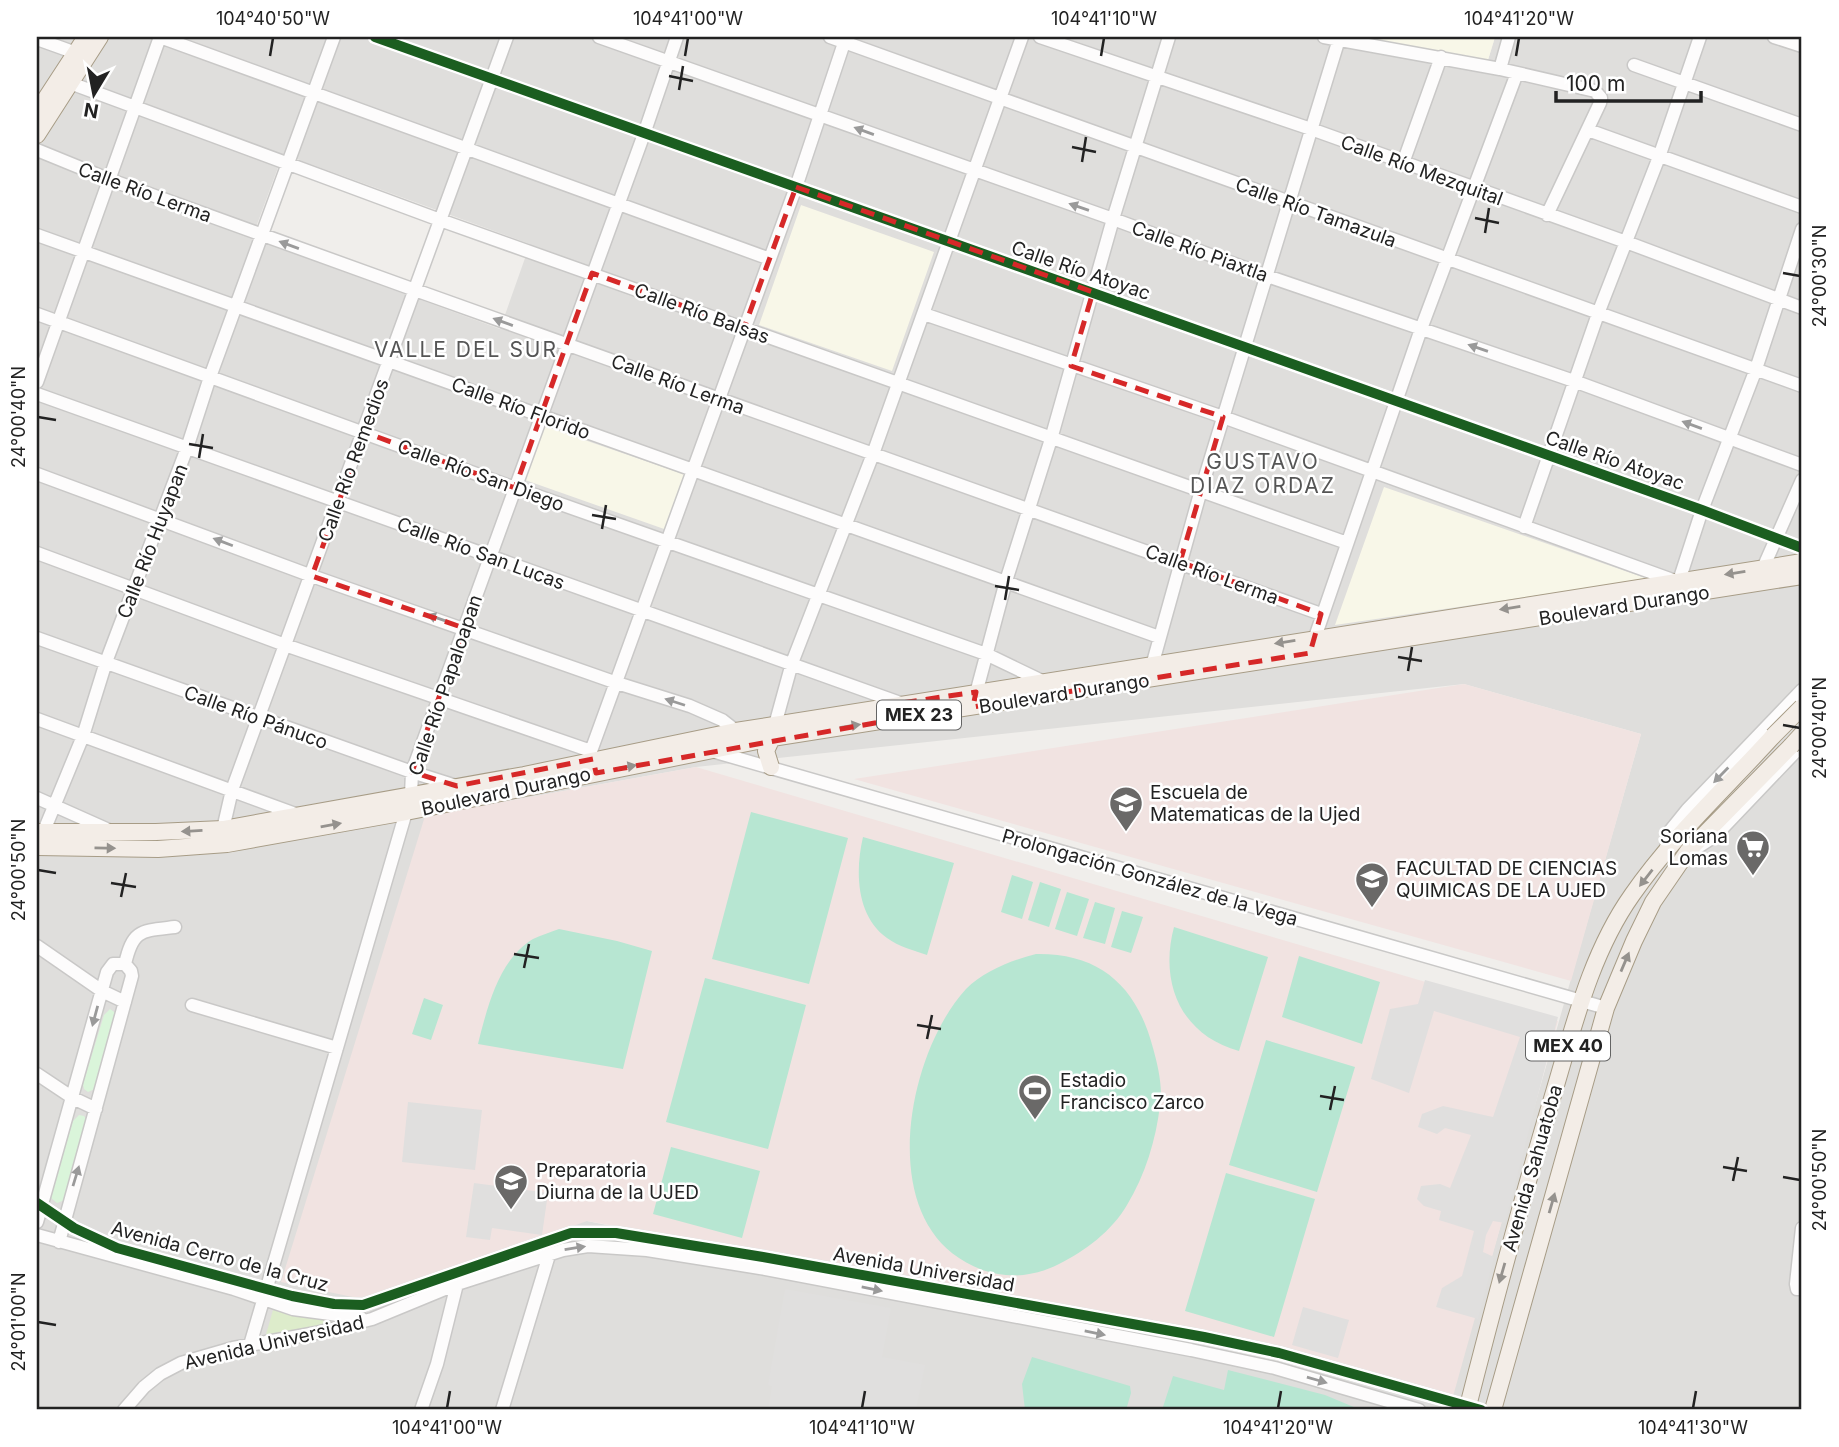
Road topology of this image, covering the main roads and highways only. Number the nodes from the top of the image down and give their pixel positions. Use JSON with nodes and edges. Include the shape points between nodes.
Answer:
{"nodes":[{"id":1,"x":86,"y":37,"type":"edge"},
{"id":2,"x":100,"y":37,"type":"edge"},
{"id":3,"x":64,"y":81,"type":"junction"},
{"id":4,"x":38,"y":107,"type":"edge"},
{"id":5,"x":37,"y":135,"type":"edge"},
{"id":6,"x":1802,"y":562,"type":"edge"},
{"id":7,"x":1760,"y":576,"type":"junction"},
{"id":8,"x":1802,"y":576,"type":"edge"},
{"id":9,"x":1151,"y":672,"type":"junction"},
{"id":10,"x":974,"y":699,"type":"junction"},
{"id":11,"x":1802,"y":707,"type":"edge"},
{"id":12,"x":773,"y":732,"type":"junction"},
{"id":13,"x":1799,"y":742,"type":"edge"},
{"id":14,"x":703,"y":745,"type":"junction"},
{"id":15,"x":594,"y":761,"type":"junction"},
{"id":16,"x":771,"y":767,"type":"road end"},
{"id":17,"x":225,"y":837,"type":"junction"},
{"id":18,"x":39,"y":840,"type":"edge"},
{"id":19,"x":1472,"y":1409,"type":"edge"},
{"id":20,"x":1493,"y":1410,"type":"edge"}],
"edges":[{"from":1,"to":3,"type":"main road"},
{"from":2,"to":3,"type":"main road"},
{"from":3,"to":4,"type":"main road"},
{"from":3,"to":5,"type":"main road"},
{"from":6,"to":7,"type":"main road","name":"Boulevard Durango","number":"MEX 23"},
{"from":7,"to":8,"type":"main road","name":"Boulevard Durango","number":"MEX 23"},
{"from":7,"to":9,"type":"main road","name":"Boulevard Durango","number":"MEX 23"},
{"from":9,"to":10,"type":"main road","name":"Boulevard Durango","number":"MEX 23"},
{"from":9,"to":10,"type":"main road","name":"Boulevard Durango","number":"MEX 23","via":[[1042,681]]},
{"from":12,"to":10,"type":"main road","name":"Boulevard Durango","number":"MEX 23","one_way":true,"via":[[925,714]]},
{"from":10,"to":12,"type":"main road","name":"Boulevard Durango","number":"MEX 23","via":[[901,703]]},
{"from":11,"to":19,"type":"main road","name":"Avenida Sahuatoba","number":"MEX 40","one_way":true,"bridge":true,"via":[[1771,731],[1665,852],[1631,896],[1605,942],[1581,1000],[1498,1286]]},
{"from":12,"to":14,"type":"main road","name":"Boulevard Durango","number":"MEX 23"},
{"from":12,"to":14,"type":"main road","name":"Boulevard Durango","number":"MEX 23","via":[[736,731]]},
{"from":12,"to":16,"type":"main road","via":[[766,751]]},
{"from":20,"to":13,"type":"main road","name":"Avenida Sahuatoba","number":"MEX 40","one_way":true,"via":[[1606,1008],[1634,941],[1653,902],[1688,851]]},
{"from":14,"to":15,"type":"main road","name":"Boulevard Durango","number":"MEX 23"},
{"from":15,"to":17,"type":"main road","name":"Boulevard Durango","number":"MEX 23","via":[[299,815]]},
{"from":17,"to":15,"type":"main road","name":"Boulevard Durango","number":"MEX 23","one_way":true,"via":[[474,798]]},
{"from":17,"to":18,"type":"main road","name":"Boulevard Durango","number":"MEX 23","one_way":true,"via":[[115,832]]},
{"from":18,"to":17,"type":"main road","name":"Boulevard Durango","number":"MEX 23","one_way":true,"via":[[158,849]]}]}
